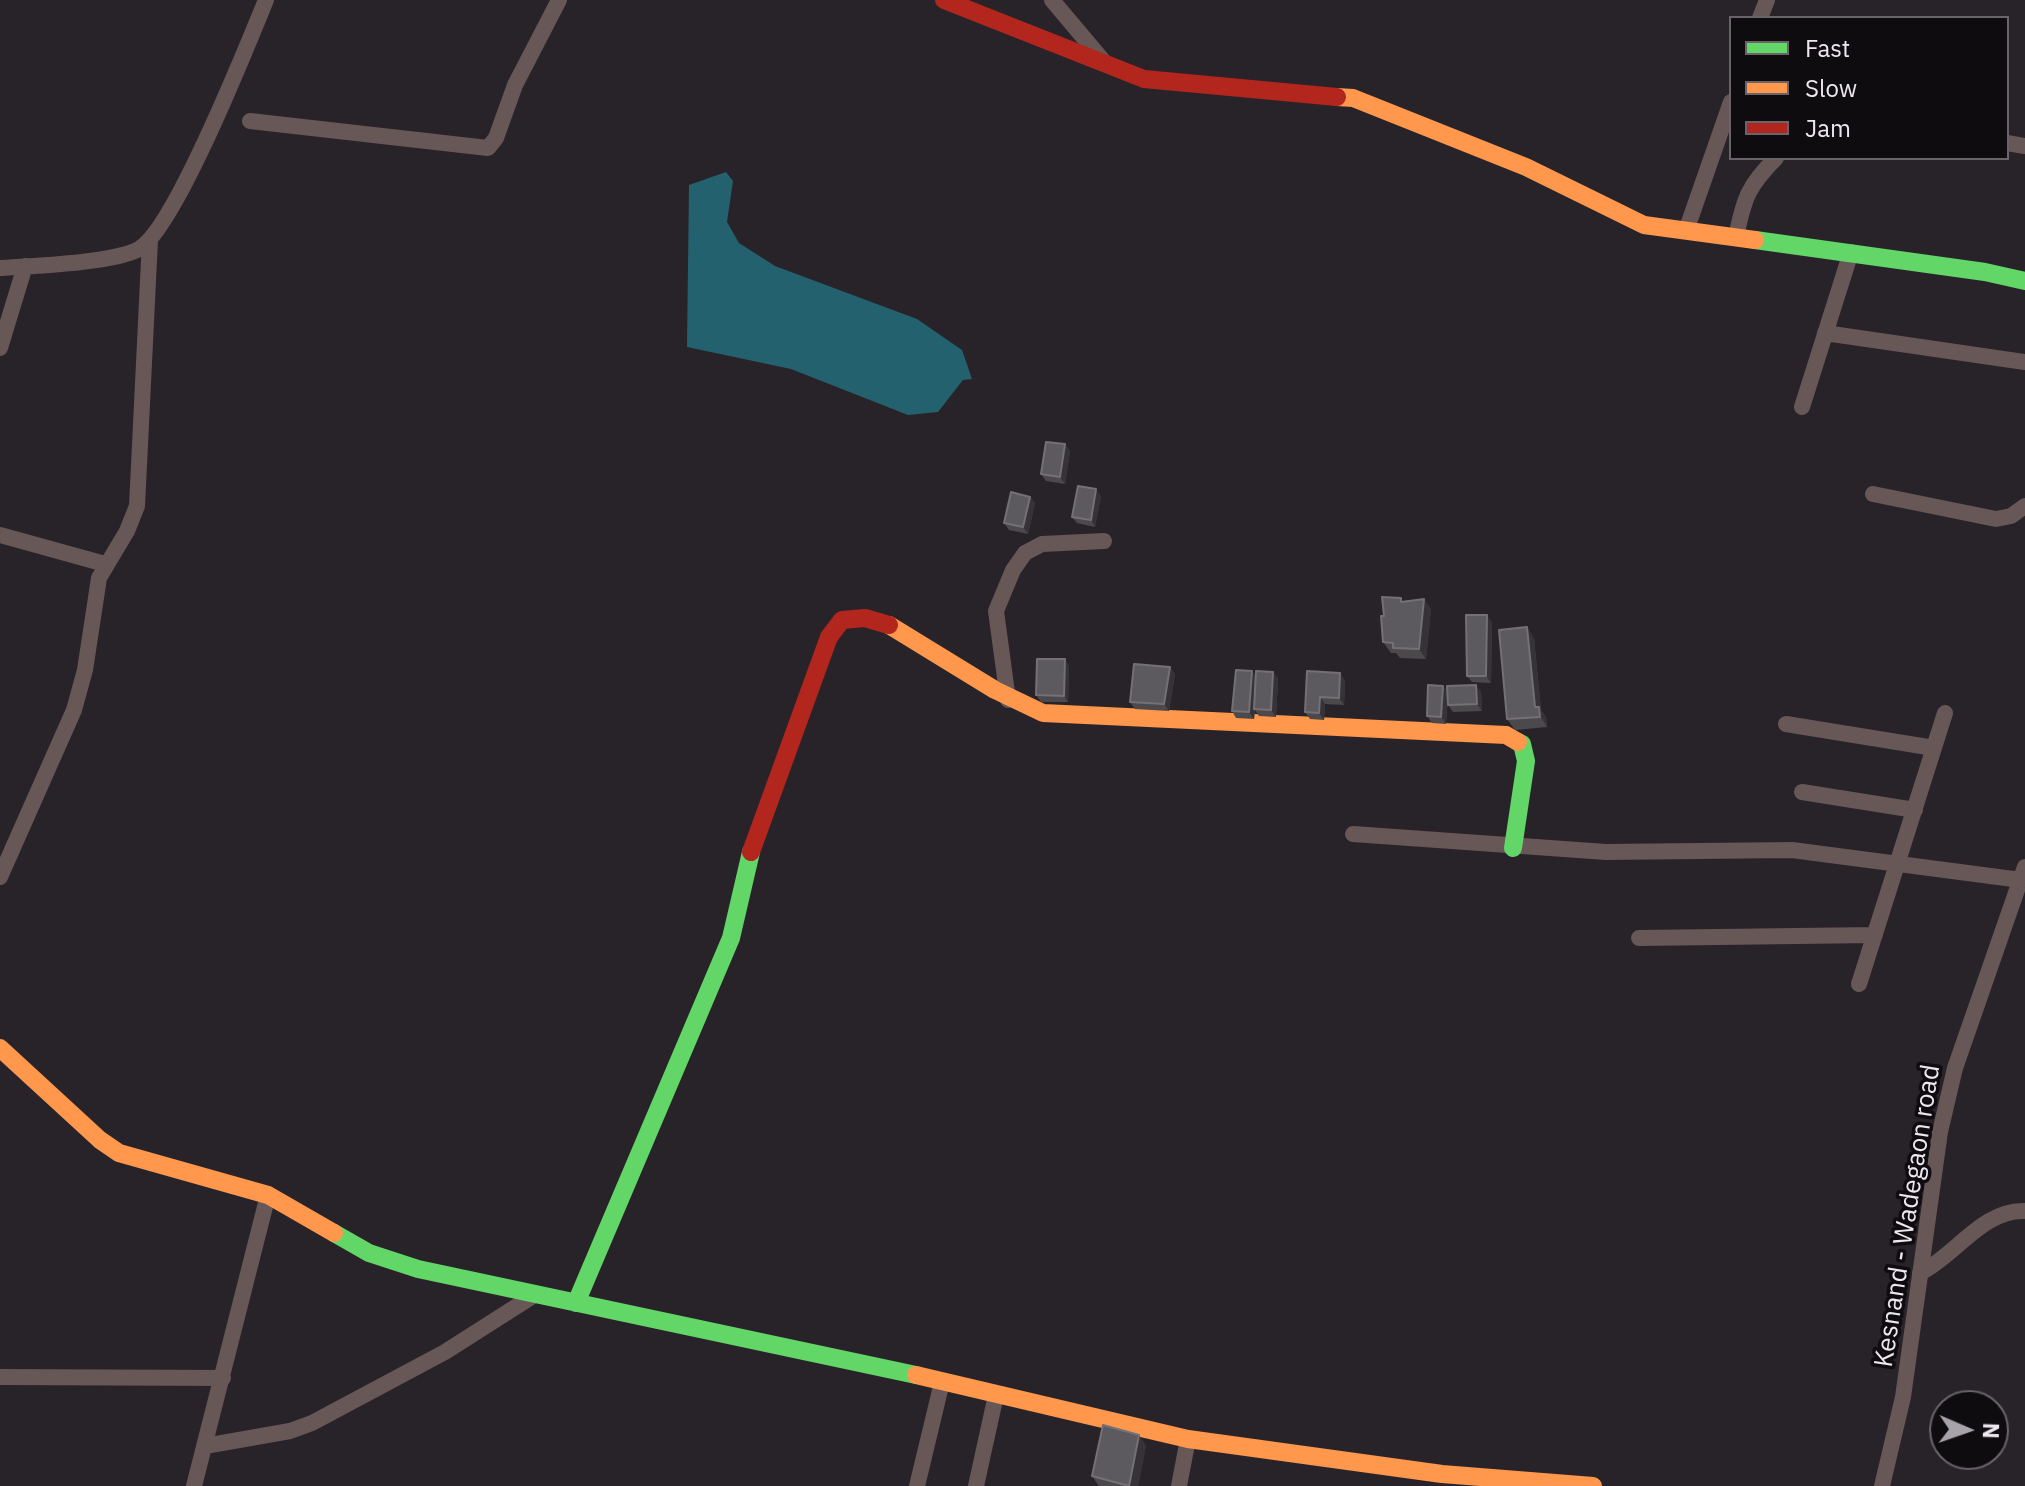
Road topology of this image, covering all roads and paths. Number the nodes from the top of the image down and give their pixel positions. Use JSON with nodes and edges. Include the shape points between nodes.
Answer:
{"nodes":[{"id":1,"x":266,"y":0,"type":"edge"},
{"id":2,"x":559,"y":0,"type":"edge"},
{"id":3,"x":944,"y":0,"type":"edge"},
{"id":4,"x":1052,"y":0,"type":"edge"},
{"id":5,"x":1106,"y":64,"type":"junction"},
{"id":6,"x":1729,"y":108,"type":"edge"},
{"id":7,"x":250,"y":121,"type":"dead end"},
{"id":8,"x":1774,"y":160,"type":"edge"},
{"id":9,"x":1686,"y":231,"type":"junction"},
{"id":10,"x":1736,"y":237,"type":"junction"},
{"id":11,"x":150,"y":240,"type":"junction"},
{"id":12,"x":1851,"y":252,"type":"junction"},
{"id":13,"x":25,"y":266,"type":"junction"},
{"id":14,"x":0,"y":268,"type":"edge"},
{"id":15,"x":2025,"y":281,"type":"edge"},
{"id":16,"x":1825,"y":333,"type":"junction"},
{"id":17,"x":0,"y":348,"type":"edge"},
{"id":18,"x":2025,"y":362,"type":"edge"},
{"id":19,"x":1802,"y":407,"type":"dead end"},
{"id":20,"x":1873,"y":494,"type":"dead end"},
{"id":21,"x":2025,"y":506,"type":"edge"},
{"id":22,"x":0,"y":535,"type":"edge"},
{"id":23,"x":1104,"y":541,"type":"dead end"},
{"id":24,"x":105,"y":564,"type":"junction"},
{"id":25,"x":1008,"y":700,"type":"junction"},
{"id":26,"x":1945,"y":713,"type":"dead end"},
{"id":27,"x":1786,"y":724,"type":"dead end"},
{"id":28,"x":1934,"y":748,"type":"junction"},
{"id":29,"x":1802,"y":792,"type":"dead end"},
{"id":30,"x":1915,"y":810,"type":"junction"},
{"id":31,"x":1353,"y":834,"type":"dead end"},
{"id":32,"x":1513,"y":848,"type":"junction"},
{"id":33,"x":1899,"y":862,"type":"junction"},
{"id":34,"x":2023,"y":874,"type":"edge"},
{"id":35,"x":0,"y":877,"type":"edge"},
{"id":36,"x":1875,"y":935,"type":"junction"},
{"id":37,"x":1639,"y":938,"type":"dead end"},
{"id":38,"x":1859,"y":984,"type":"dead end"},
{"id":39,"x":0,"y":1048,"type":"edge"},
{"id":40,"x":268,"y":1195,"type":"junction"},
{"id":41,"x":2025,"y":1211,"type":"edge"},
{"id":42,"x":1920,"y":1273,"type":"junction"},
{"id":43,"x":536,"y":1294,"type":"junction"},
{"id":44,"x":576,"y":1303,"type":"junction"},
{"id":45,"x":0,"y":1377,"type":"edge"},
{"id":46,"x":223,"y":1378,"type":"junction"},
{"id":47,"x":942,"y":1382,"type":"junction"},
{"id":48,"x":996,"y":1395,"type":"junction"},
{"id":49,"x":1188,"y":1439,"type":"junction"},
{"id":50,"x":205,"y":1446,"type":"junction"},
{"id":51,"x":194,"y":1486,"type":"edge"},
{"id":52,"x":917,"y":1486,"type":"edge"},
{"id":53,"x":976,"y":1486,"type":"edge"},
{"id":54,"x":1179,"y":1486,"type":"edge"},
{"id":55,"x":1593,"y":1486,"type":"edge"},
{"id":56,"x":1882,"y":1486,"type":"edge"}],
"edges":[{"from":1,"to":11,"type":"street","via":[[187,179]]},
{"from":2,"to":7,"type":"street","via":[[488,148]]},
{"from":3,"to":5,"type":"street"},
{"from":4,"to":5,"type":"street"},
{"from":5,"to":9,"type":"street","via":[[1159,82],[1353,98],[1526,167],[1644,225]]},
{"from":6,"to":9,"type":"street"},
{"from":8,"to":10,"type":"street","via":[[1744,196]]},
{"from":9,"to":10,"type":"street"},
{"from":10,"to":12,"type":"street"},
{"from":11,"to":13,"type":"street","via":[[122,254]]},
{"from":11,"to":24,"type":"street","via":[[137,506]]},
{"from":12,"to":15,"type":"street"},
{"from":12,"to":16,"type":"street"},
{"from":13,"to":14,"type":"street"},
{"from":13,"to":17,"type":"street"},
{"from":16,"to":18,"type":"street"},
{"from":16,"to":19,"type":"street"},
{"from":20,"to":21,"type":"street","via":[[1996,519]]},
{"from":22,"to":24,"type":"street"},
{"from":23,"to":25,"type":"street","via":[[1042,544],[1025,553],[1013,570],[996,611]]},
{"from":24,"to":35,"type":"street","via":[[74,710]]},
{"from":25,"to":32,"type":"street","via":[[1027,710],[1064,716],[1506,735],[1522,744],[1526,761]]},
{"from":25,"to":44,"type":"street","via":[[925,643],[895,630],[862,617],[835,626],[756,833],[731,938]]},
{"from":26,"to":28,"type":"street"},
{"from":27,"to":28,"type":"street"},
{"from":28,"to":30,"type":"street"},
{"from":29,"to":30,"type":"street"},
{"from":30,"to":33,"type":"street"},
{"from":31,"to":32,"type":"street"},
{"from":32,"to":33,"type":"street","via":[[1792,850]]},
{"from":33,"to":34,"type":"street"},
{"from":33,"to":36,"type":"street"},
{"from":34,"to":42,"type":"street","name":"Kesnand - Wadegaon road","via":[[1955,1068],[1940,1132]]},
{"from":36,"to":37,"type":"street"},
{"from":36,"to":38,"type":"street"},
{"from":39,"to":40,"type":"street","via":[[119,1153]]},
{"from":40,"to":43,"type":"street","via":[[369,1253]]},
{"from":40,"to":46,"type":"street"},
{"from":41,"to":42,"type":"street","via":[[1998,1216]]},
{"from":42,"to":56,"type":"street","name":"Kesnand - Wadegaon road","via":[[1903,1397]]},
{"from":43,"to":44,"type":"street"},
{"from":43,"to":50,"type":"street","via":[[445,1352],[312,1423]]},
{"from":44,"to":47,"type":"street"},
{"from":45,"to":46,"type":"street"},
{"from":46,"to":50,"type":"street"},
{"from":47,"to":48,"type":"street"},
{"from":47,"to":52,"type":"street"},
{"from":48,"to":49,"type":"street"},
{"from":48,"to":53,"type":"street"},
{"from":49,"to":54,"type":"street"},
{"from":49,"to":55,"type":"street","via":[[1442,1474]]},
{"from":50,"to":51,"type":"street"}]}
